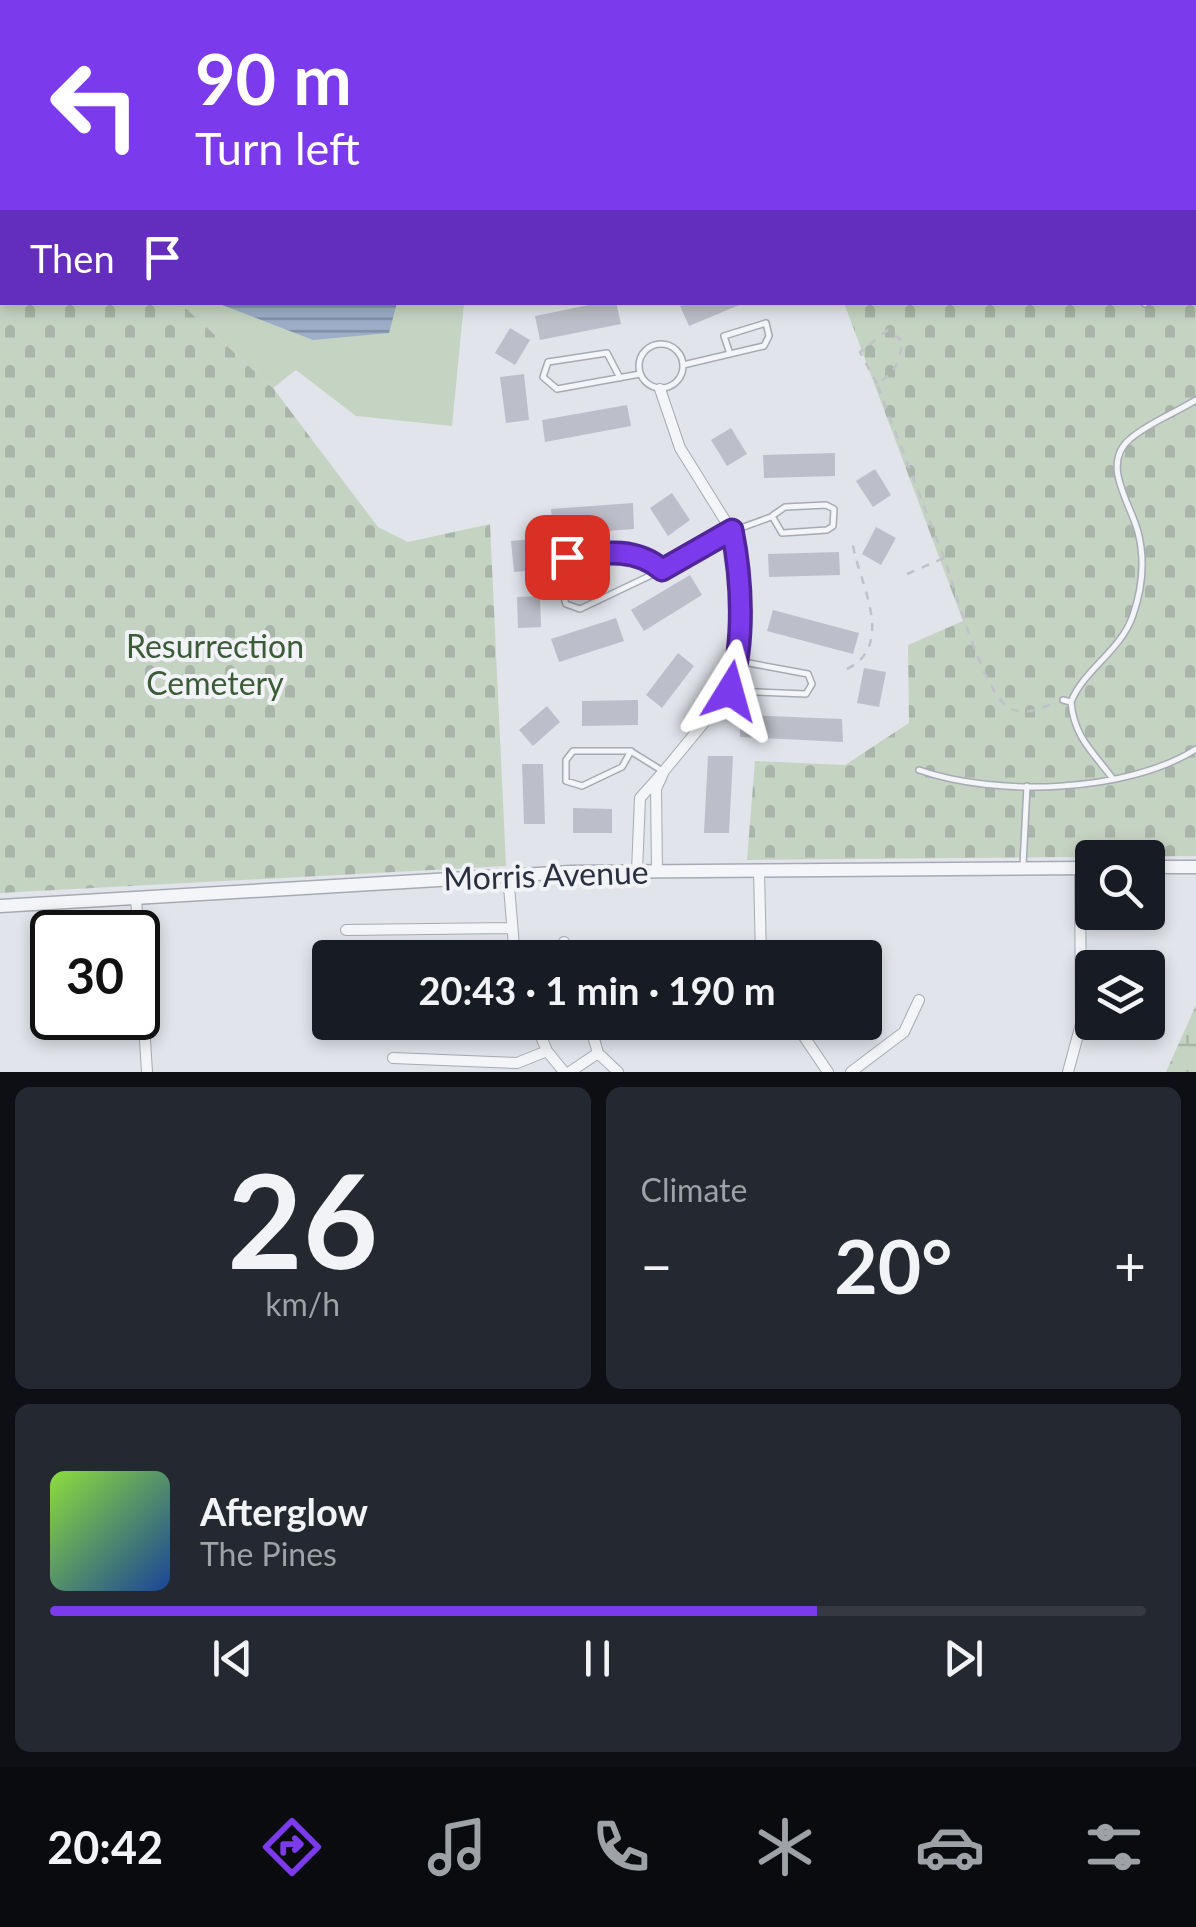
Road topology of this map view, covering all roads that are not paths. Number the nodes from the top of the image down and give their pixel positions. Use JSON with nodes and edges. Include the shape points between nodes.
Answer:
{"nodes":[{"id":1,"x":730,"y":354,"type":"junction"},
{"id":2,"x":683,"y":364,"type":"junction"},
{"id":3,"x":640,"y":374,"type":"junction"},
{"id":4,"x":620,"y":378,"type":"junction"},
{"id":5,"x":660,"y":389,"type":"junction"},
{"id":6,"x":1196,"y":400,"type":"edge"},
{"id":7,"x":772,"y":516,"type":"junction"},
{"id":8,"x":732,"y":530,"type":"junction"},
{"id":9,"x":662,"y":570,"type":"junction"},
{"id":10,"x":736,"y":660,"type":"junction"},
{"id":11,"x":730,"y":691,"type":"junction"},
{"id":12,"x":1196,"y":748,"type":"edge"},
{"id":13,"x":631,"y":751,"type":"junction"},
{"id":14,"x":919,"y":770,"type":"dead end"},
{"id":15,"x":664,"y":772,"type":"junction"},
{"id":16,"x":1114,"y":779,"type":"junction"},
{"id":17,"x":1027,"y":786,"type":"junction"},
{"id":18,"x":1165,"y":867,"type":"edge"},
{"id":19,"x":1196,"y":867,"type":"edge"},
{"id":20,"x":1022,"y":868,"type":"junction"},
{"id":21,"x":1075,"y":868,"type":"edge"},
{"id":22,"x":759,"y":870,"type":"junction"},
{"id":23,"x":637,"y":871,"type":"junction"},
{"id":24,"x":657,"y":871,"type":"junction"},
{"id":25,"x":508,"y":875,"type":"junction"},
{"id":26,"x":136,"y":898,"type":"junction"},
{"id":27,"x":0,"y":906,"type":"edge"},
{"id":28,"x":511,"y":928,"type":"junction"},
{"id":29,"x":346,"y":930,"type":"dead end"},
{"id":30,"x":1084,"y":930,"type":"edge"},
{"id":31,"x":513,"y":940,"type":"edge"},
{"id":32,"x":761,"y":940,"type":"edge"},
{"id":33,"x":919,"y":1000,"type":"dead end"},
{"id":34,"x":542,"y":1040,"type":"edge"},
{"id":35,"x":594,"y":1040,"type":"edge"},
{"id":36,"x":806,"y":1040,"type":"edge"},
{"id":37,"x":547,"y":1051,"type":"junction"},
{"id":38,"x":598,"y":1053,"type":"junction"},
{"id":39,"x":394,"y":1058,"type":"dead end"},
{"id":40,"x":147,"y":1072,"type":"edge"},
{"id":41,"x":567,"y":1072,"type":"edge"},
{"id":42,"x":618,"y":1072,"type":"edge"},
{"id":43,"x":828,"y":1072,"type":"edge"},
{"id":44,"x":851,"y":1072,"type":"edge"},
{"id":45,"x":1068,"y":1072,"type":"edge"}],
"edges":[{"from":1,"to":1,"type":"lane","via":[[764,346],[766,323],[724,336]]},
{"from":1,"to":2,"type":"lane"},
{"from":2,"to":3,"type":"lane","via":[[671,346],[656,344],[643,352]]},
{"from":2,"to":5,"type":"lane","via":[[679,379]]},
{"from":3,"to":4,"type":"lane"},
{"from":3,"to":5,"type":"lane"},
{"from":4,"to":4,"type":"lane","via":[[558,389],[543,377],[548,362],[606,353]]},
{"from":5,"to":8,"type":"street","via":[[672,431]]},
{"from":6,"to":16,"type":"lane","via":[[1128,440],[1118,460],[1121,492],[1138,532],[1142,578],[1132,619],[1106,661],[1067,701],[1088,751]]},
{"from":7,"to":7,"type":"lane","via":[[784,507],[826,505],[835,518],[828,530],[782,533]]},
{"from":7,"to":8,"type":"lane"},
{"from":8,"to":9,"type":"lane"},
{"from":8,"to":10,"type":"street","via":[[741,572]]},
{"from":9,"to":9,"type":"lane","via":[[648,558],[616,552],[567,557],[561,588],[566,604],[580,609]]},
{"from":10,"to":11,"type":"street"},
{"from":10,"to":11,"type":"lane","via":[[808,674],[812,684],[806,694]]},
{"from":11,"to":15,"type":"street"},
{"from":12,"to":16,"type":"lane","via":[[1148,772]]},
{"from":13,"to":13,"type":"lane","via":[[573,751],[566,782],[582,786],[622,767]]},
{"from":13,"to":15,"type":"lane"},
{"from":14,"to":17,"type":"lane"},
{"from":15,"to":23,"type":"street","via":[[640,798]]},
{"from":15,"to":24,"type":"street","via":[[656,789]]},
{"from":16,"to":17,"type":"lane"},
{"from":17,"to":20,"type":"lane"},
{"from":18,"to":19,"type":"street"},
{"from":20,"to":21,"type":"street","name":"Morris Avenue"},
{"from":20,"to":22,"type":"street","name":"Morris Avenue"},
{"from":22,"to":24,"type":"street","name":"Morris Avenue"},
{"from":22,"to":32,"type":"street"},
{"from":23,"to":24,"type":"street","name":"Morris Avenue"},
{"from":23,"to":25,"type":"street","name":"Morris Avenue"},
{"from":25,"to":26,"type":"street","name":"Morris Avenue"},
{"from":25,"to":28,"type":"street"},
{"from":26,"to":27,"type":"street","name":"Morris Avenue"},
{"from":26,"to":40,"type":"street"},
{"from":28,"to":29,"type":"street"},
{"from":28,"to":31,"type":"street"},
{"from":30,"to":45,"type":"street","via":[[1081,1024]]},
{"from":33,"to":44,"type":"street","via":[[904,1032]]},
{"from":34,"to":37,"type":"street"},
{"from":35,"to":38,"type":"street"},
{"from":36,"to":43,"type":"street"},
{"from":37,"to":39,"type":"street","via":[[518,1064]]},
{"from":37,"to":41,"type":"street"},
{"from":38,"to":41,"type":"street"},
{"from":38,"to":42,"type":"street"}]}
